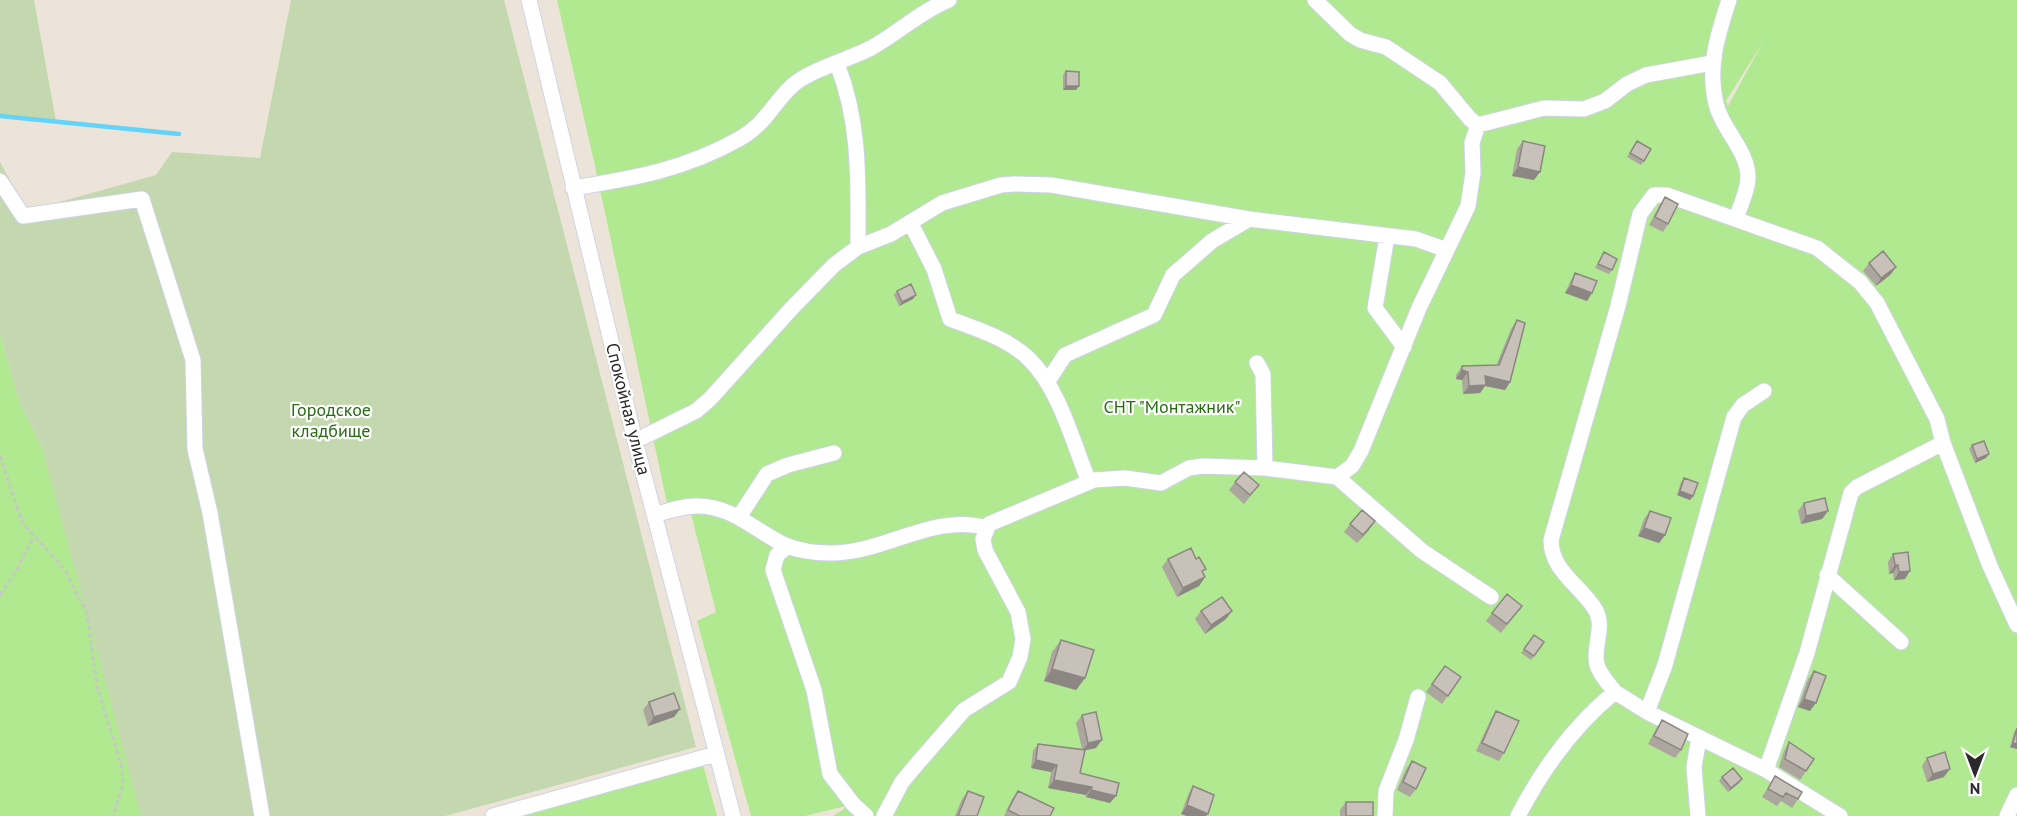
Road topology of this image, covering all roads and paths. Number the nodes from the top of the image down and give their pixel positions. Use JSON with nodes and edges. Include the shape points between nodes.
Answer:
{"nodes":[{"id":1,"x":529,"y":0,"type":"edge"},
{"id":2,"x":949,"y":0,"type":"edge"},
{"id":3,"x":1315,"y":0,"type":"edge"},
{"id":4,"x":1729,"y":0,"type":"edge"},
{"id":5,"x":1712,"y":63,"type":"junction"},
{"id":6,"x":837,"y":64,"type":"junction"},
{"id":7,"x":1478,"y":125,"type":"junction"},
{"id":8,"x":0,"y":181,"type":"edge"},
{"id":9,"x":573,"y":188,"type":"junction"},
{"id":10,"x":1249,"y":219,"type":"junction"},
{"id":11,"x":1736,"y":219,"type":"junction"},
{"id":12,"x":910,"y":222,"type":"junction"},
{"id":13,"x":1387,"y":236,"type":"junction"},
{"id":14,"x":858,"y":247,"type":"junction"},
{"id":15,"x":1447,"y":250,"type":"junction"},
{"id":16,"x":1404,"y":347,"type":"junction"},
{"id":17,"x":1257,"y":363,"type":"dead end"},
{"id":18,"x":1048,"y":381,"type":"junction"},
{"id":19,"x":1764,"y":391,"type":"dead end"},
{"id":20,"x":635,"y":441,"type":"junction"},
{"id":21,"x":1944,"y":443,"type":"junction"},
{"id":22,"x":834,"y":453,"type":"dead end"},
{"id":23,"x":0,"y":456,"type":"edge"},
{"id":24,"x":1265,"y":468,"type":"junction"},
{"id":25,"x":1337,"y":477,"type":"junction"},
{"id":26,"x":1089,"y":482,"type":"junction"},
{"id":27,"x":654,"y":515,"type":"junction"},
{"id":28,"x":739,"y":517,"type":"junction"},
{"id":29,"x":987,"y":528,"type":"junction"},
{"id":30,"x":33,"y":538,"type":"junction"},
{"id":31,"x":788,"y":546,"type":"junction"},
{"id":32,"x":1827,"y":575,"type":"junction"},
{"id":33,"x":0,"y":595,"type":"edge"},
{"id":34,"x":1491,"y":597,"type":"dead end"},
{"id":35,"x":2017,"y":625,"type":"edge"},
{"id":36,"x":1901,"y":642,"type":"dead end"},
{"id":37,"x":1615,"y":692,"type":"junction"},
{"id":38,"x":1418,"y":697,"type":"dead end"},
{"id":39,"x":1647,"y":712,"type":"junction"},
{"id":40,"x":1699,"y":738,"type":"junction"},
{"id":41,"x":716,"y":754,"type":"junction"},
{"id":42,"x":1766,"y":770,"type":"junction"},
{"id":43,"x":2017,"y":795,"type":"edge"},
{"id":44,"x":113,"y":816,"type":"edge"},
{"id":45,"x":262,"y":816,"type":"edge"},
{"id":46,"x":493,"y":816,"type":"edge"},
{"id":47,"x":733,"y":816,"type":"edge"},
{"id":48,"x":866,"y":816,"type":"edge"},
{"id":49,"x":884,"y":816,"type":"edge"},
{"id":50,"x":1385,"y":816,"type":"edge"},
{"id":51,"x":1518,"y":816,"type":"edge"},
{"id":52,"x":1698,"y":816,"type":"edge"},
{"id":53,"x":1840,"y":816,"type":"edge"},
{"id":54,"x":2007,"y":816,"type":"edge"}],
"edges":[{"from":1,"to":9,"type":"street","name":"Спокойная улица"},
{"from":2,"to":6,"type":"street"},
{"from":3,"to":7,"type":"street","via":[[1350,34],[1386,47],[1440,83]]},
{"from":4,"to":5,"type":"street"},
{"from":5,"to":7,"type":"street","via":[[1646,75],[1605,101],[1584,109],[1544,108]]},
{"from":5,"to":11,"type":"street","via":[[1716,104],[1746,167],[1746,189]]},
{"from":6,"to":9,"type":"street","via":[[794,84],[768,117],[741,138],[705,157],[653,175]]},
{"from":6,"to":14,"type":"street","via":[[854,120]]},
{"from":7,"to":15,"type":"street","via":[[1472,143],[1470,197]]},
{"from":8,"to":45,"type":"street","via":[[23,216],[142,199],[193,360],[198,469],[210,513]]},
{"from":9,"to":20,"type":"street","name":"Спокойная улица"},
{"from":10,"to":12,"type":"street","via":[[1050,185],[1014,184],[953,198]]},
{"from":10,"to":13,"type":"street"},
{"from":10,"to":18,"type":"street","via":[[1212,241],[1173,275],[1154,315],[1065,355]]},
{"from":11,"to":21,"type":"street","via":[[1817,248],[1860,282],[1877,303],[1906,357],[1937,418]]},
{"from":11,"to":37,"type":"street","via":[[1667,195],[1654,195],[1640,214],[1615,317],[1551,540],[1556,563],[1595,609],[1600,621],[1597,664]]},
{"from":12,"to":14,"type":"street"},
{"from":12,"to":18,"type":"street","via":[[934,269],[950,319],[994,336],[1027,357]]},
{"from":13,"to":15,"type":"street","via":[[1416,239]]},
{"from":13,"to":16,"type":"street","via":[[1375,308]]},
{"from":14,"to":20,"type":"street","via":[[834,265],[791,309],[710,399],[696,411]]},
{"from":15,"to":16,"type":"street"},
{"from":16,"to":25,"type":"street","via":[[1361,452],[1352,466]]},
{"from":17,"to":24,"type":"street","via":[[1263,374]]},
{"from":18,"to":26,"type":"street"},
{"from":19,"to":39,"type":"street","via":[[1743,405],[1734,417],[1668,654]]},
{"from":20,"to":27,"type":"street","name":"Спокойная улица"},
{"from":21,"to":32,"type":"street","via":[[1851,493]]},
{"from":21,"to":35,"type":"street","via":[[1990,566]]},
{"from":22,"to":28,"type":"street","via":[[767,474]]},
{"from":23,"to":30,"type":"path","via":[[14,504]]},
{"from":24,"to":25,"type":"street"},
{"from":24,"to":26,"type":"street","via":[[1189,468],[1161,483],[1112,478]]},
{"from":25,"to":34,"type":"street","via":[[1422,551]]},
{"from":26,"to":29,"type":"street","via":[[996,519]]},
{"from":27,"to":28,"type":"street","via":[[701,506]]},
{"from":27,"to":41,"type":"street","name":"Спокойная улица"},
{"from":28,"to":31,"type":"street"},
{"from":29,"to":31,"type":"street","via":[[950,525],[846,552],[804,551]]},
{"from":29,"to":49,"type":"street","via":[[985,550],[1022,625],[1020,657],[1009,681],[964,710],[917,764],[902,782]]},
{"from":30,"to":33,"type":"path"},
{"from":30,"to":44,"type":"path","via":[[65,570],[87,614],[97,686],[122,767],[123,785]]},
{"from":31,"to":48,"type":"street","via":[[777,555],[773,570],[814,690],[830,774]]},
{"from":32,"to":36,"type":"street"},
{"from":32,"to":42,"type":"street","via":[[1807,653]]},
{"from":37,"to":39,"type":"street"},
{"from":37,"to":51,"type":"street","via":[[1589,713],[1565,742],[1537,779]]},
{"from":38,"to":50,"type":"street","via":[[1386,791]]},
{"from":39,"to":40,"type":"street"},
{"from":40,"to":42,"type":"street"},
{"from":40,"to":52,"type":"street","via":[[1694,767]]},
{"from":41,"to":46,"type":"street"},
{"from":41,"to":47,"type":"street","name":"Спокойная улица"},
{"from":42,"to":53,"type":"street"},
{"from":43,"to":54,"type":"street"}]}
